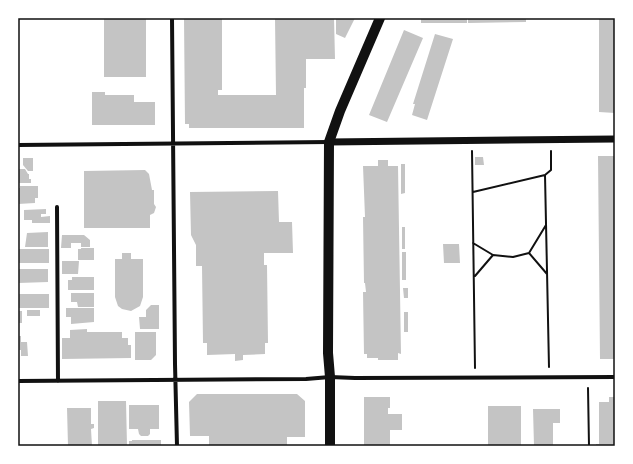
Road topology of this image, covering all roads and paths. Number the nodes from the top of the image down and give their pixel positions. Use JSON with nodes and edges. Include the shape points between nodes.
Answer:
{"nodes":[{"id":1,"x":172,"y":18,"type":"edge"},
{"id":2,"x":380,"y":18,"type":"edge"},
{"id":3,"x":615,"y":139,"type":"edge"},
{"id":4,"x":329,"y":142,"type":"junction"},
{"id":5,"x":173,"y":144,"type":"junction"},
{"id":6,"x":18,"y":145,"type":"edge"},
{"id":7,"x":551,"y":150,"type":"dead end"},
{"id":8,"x":472,"y":151,"type":"dead end"},
{"id":9,"x":545,"y":175,"type":"junction"},
{"id":10,"x":473,"y":192,"type":"junction"},
{"id":11,"x":56,"y":207,"type":"dead end"},
{"id":12,"x":546,"y":224,"type":"junction"},
{"id":13,"x":473,"y":243,"type":"junction"},
{"id":14,"x":529,"y":253,"type":"junction"},
{"id":15,"x":492,"y":255,"type":"junction"},
{"id":16,"x":547,"y":274,"type":"junction"},
{"id":17,"x":474,"y":277,"type":"junction"},
{"id":18,"x":549,"y":367,"type":"dead end"},
{"id":19,"x":475,"y":368,"type":"dead end"},
{"id":20,"x":330,"y":377,"type":"junction"},
{"id":21,"x":615,"y":377,"type":"edge"},
{"id":22,"x":58,"y":380,"type":"junction"},
{"id":23,"x":175,"y":380,"type":"junction"},
{"id":24,"x":18,"y":381,"type":"edge"},
{"id":25,"x":588,"y":388,"type":"dead end"},
{"id":26,"x":177,"y":446,"type":"edge"},
{"id":27,"x":330,"y":446,"type":"edge"},
{"id":28,"x":589,"y":446,"type":"edge"}],
"edges":[{"from":1,"to":5,"type":"street"},
{"from":2,"to":4,"type":"main road"},
{"from":3,"to":4,"type":"street"},
{"from":4,"to":5,"type":"street"},
{"from":4,"to":20,"type":"main road"},
{"from":5,"to":6,"type":"street"},
{"from":5,"to":23,"type":"street"},
{"from":7,"to":9,"type":"path","via":[[551,170]]},
{"from":8,"to":10,"type":"path"},
{"from":9,"to":10,"type":"path"},
{"from":9,"to":12,"type":"path"},
{"from":10,"to":13,"type":"path"},
{"from":11,"to":22,"type":"street"},
{"from":12,"to":14,"type":"path"},
{"from":12,"to":16,"type":"path"},
{"from":13,"to":15,"type":"path"},
{"from":13,"to":17,"type":"path"},
{"from":14,"to":15,"type":"path","via":[[513,257]]},
{"from":14,"to":16,"type":"path"},
{"from":15,"to":17,"type":"path"},
{"from":16,"to":18,"type":"path"},
{"from":17,"to":19,"type":"path"},
{"from":20,"to":21,"type":"street"},
{"from":20,"to":23,"type":"street"},
{"from":20,"to":27,"type":"main road"},
{"from":22,"to":23,"type":"street"},
{"from":22,"to":24,"type":"street"},
{"from":23,"to":26,"type":"street"},
{"from":25,"to":28,"type":"path"}]}
